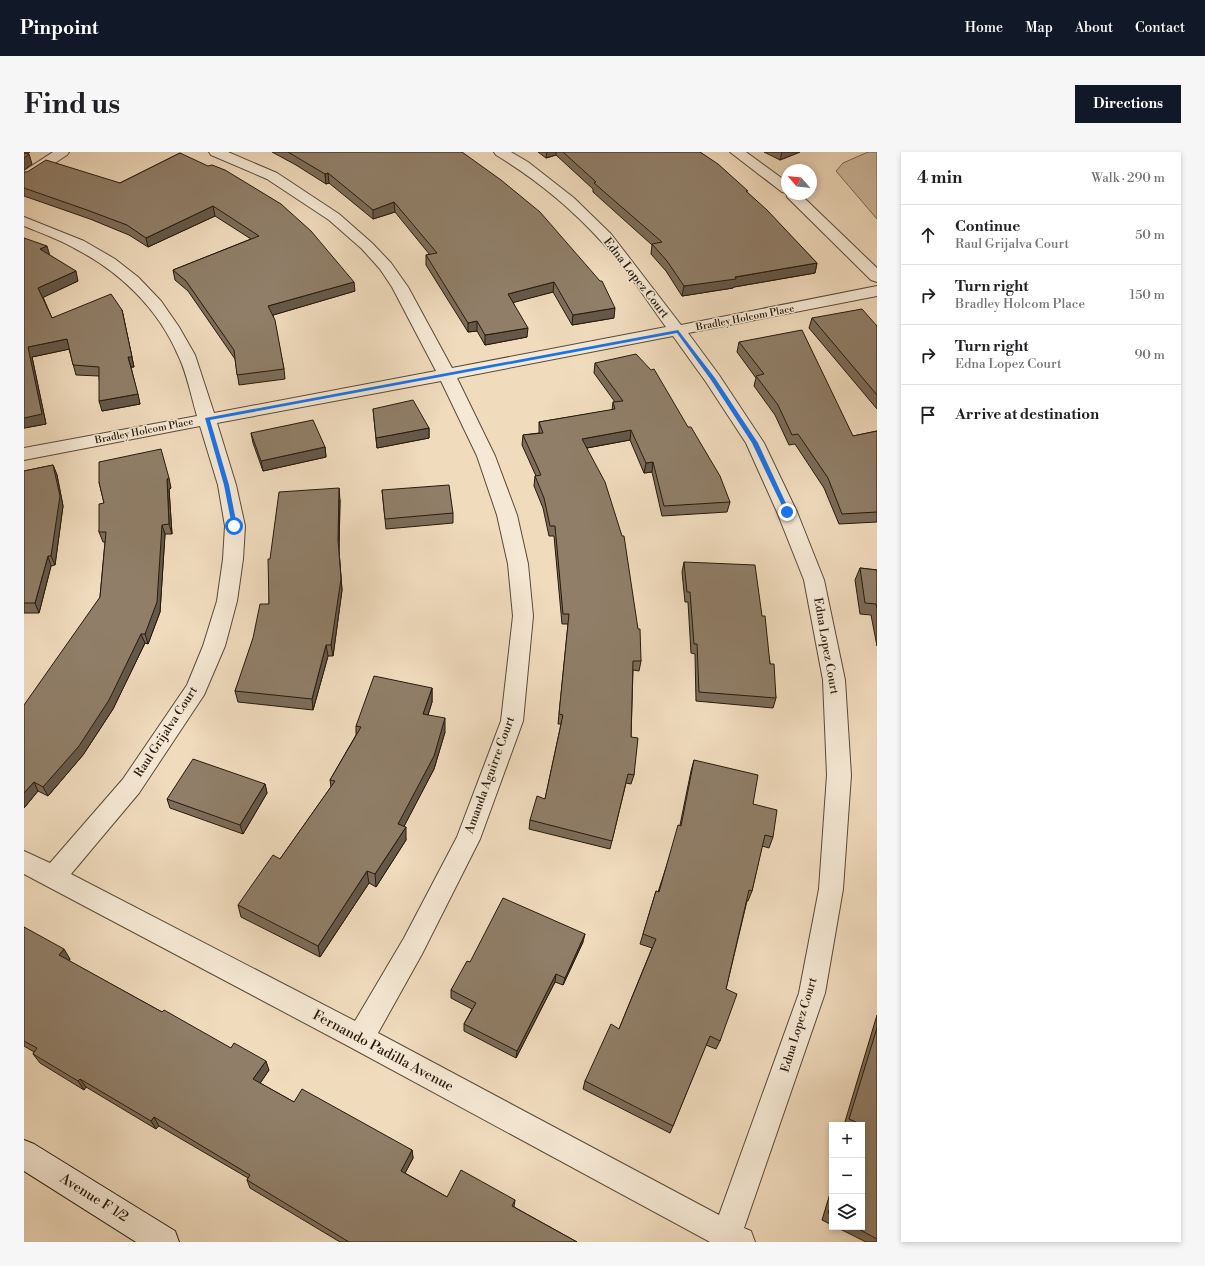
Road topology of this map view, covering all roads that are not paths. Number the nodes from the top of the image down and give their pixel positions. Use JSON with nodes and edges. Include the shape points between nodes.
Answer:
{"nodes":[{"id":1,"x":62,"y":152,"type":"edge"},
{"id":2,"x":216,"y":152,"type":"edge"},
{"id":3,"x":501,"y":152,"type":"edge"},
{"id":4,"x":737,"y":152,"type":"edge"},
{"id":5,"x":24,"y":177,"type":"edge"},
{"id":6,"x":781,"y":185,"type":"edge"},
{"id":7,"x":798,"y":200,"type":"edge"},
{"id":8,"x":24,"y":221,"type":"edge"},
{"id":9,"x":877,"y":277,"type":"edge"},
{"id":10,"x":877,"y":291,"type":"edge"},
{"id":11,"x":678,"y":331,"type":"junction"},
{"id":12,"x":446,"y":373,"type":"junction"},
{"id":13,"x":207,"y":419,"type":"junction"},
{"id":14,"x":24,"y":454,"type":"edge"},
{"id":15,"x":24,"y":862,"type":"edge"},
{"id":16,"x":53,"y":877,"type":"junction"},
{"id":17,"x":360,"y":1038,"type":"junction"},
{"id":18,"x":24,"y":1154,"type":"edge"},
{"id":19,"x":734,"y":1239,"type":"edge"},
{"id":20,"x":164,"y":1242,"type":"edge"}],
"edges":[{"from":1,"to":5,"type":"street"},
{"from":2,"to":12,"type":"street","name":"Amanda Aguirre Court","via":[[272,176],[334,216],[367,246],[386,266],[400,287]]},
{"from":3,"to":11,"type":"street","name":"Edna Lopez Court","via":[[523,165],[569,202],[606,237]]},
{"from":4,"to":6,"type":"street"},
{"from":7,"to":9,"type":"street"},
{"from":8,"to":13,"type":"street","name":"Raul Grijalva Court","via":[[79,244],[110,262],[155,304],[187,355]]},
{"from":10,"to":11,"type":"street","name":"Bradley Holcom Place"},
{"from":11,"to":12,"type":"street","name":"Bradley Holcom Place"},
{"from":11,"to":19,"type":"street","name":"Edna Lopez Court","via":[[755,443],[787,512],[814,580],[834,680],[839,775],[831,889],[812,993]]},
{"from":12,"to":13,"type":"street","name":"Bradley Holcom Place"},
{"from":12,"to":17,"type":"street","name":"Amanda Aguirre Court","via":[[486,456],[507,514],[518,564],[523,616],[512,721],[468,839],[413,946]]},
{"from":13,"to":14,"type":"street","name":"Bradley Holcom Place"},
{"from":13,"to":16,"type":"street","name":"Raul Grijalva Court","via":[[226,485],[234,526],[228,594],[214,646],[196,689],[144,768]]},
{"from":15,"to":16,"type":"street","name":"Fernando Padilla Avenue"},
{"from":16,"to":17,"type":"street","name":"Fernando Padilla Avenue"},
{"from":17,"to":19,"type":"street","name":"Fernando Padilla Avenue"},
{"from":18,"to":20,"type":"street","name":"Avenue F 1/2"}]}
